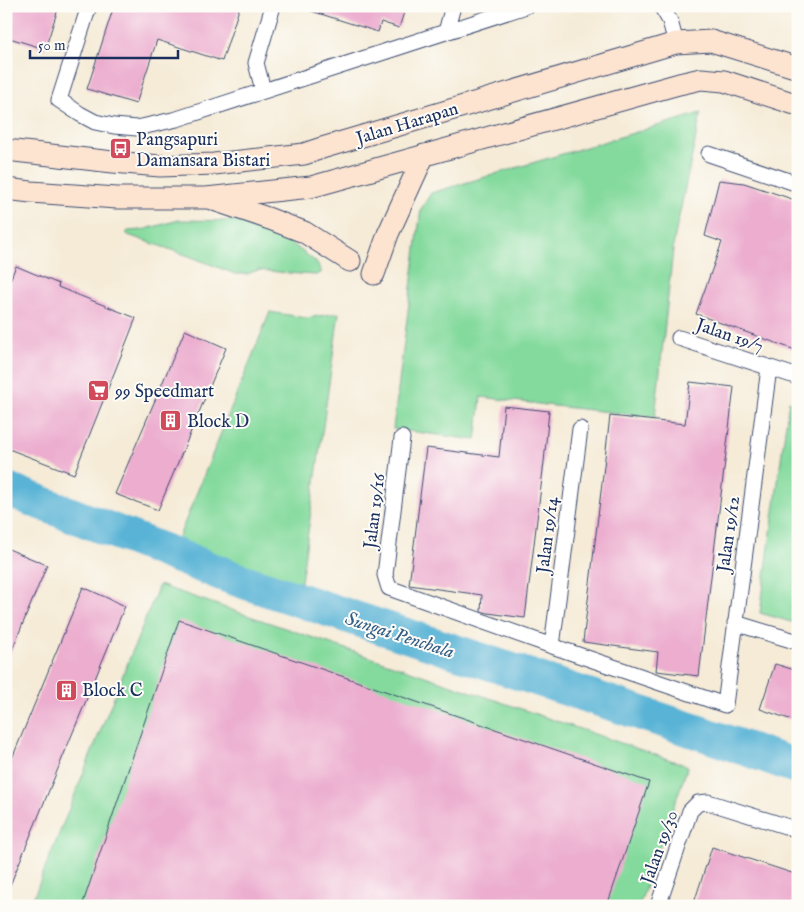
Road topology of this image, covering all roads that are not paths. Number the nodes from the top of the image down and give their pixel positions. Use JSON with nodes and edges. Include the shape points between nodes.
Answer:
{"nodes":[{"id":1,"x":90,"y":6,"type":"edge"},
{"id":2,"x":273,"y":6,"type":"edge"},
{"id":3,"x":454,"y":6,"type":"edge"},
{"id":4,"x":526,"y":6,"type":"edge"},
{"id":5,"x":661,"y":6,"type":"edge"},
{"id":6,"x":446,"y":32,"type":"junction"},
{"id":7,"x":676,"y":43,"type":"junction"},
{"id":8,"x":798,"y":68,"type":"edge"},
{"id":9,"x":262,"y":90,"type":"junction"},
{"id":10,"x":798,"y":105,"type":"edge"},
{"id":11,"x":6,"y":150,"type":"edge"},
{"id":12,"x":709,"y":154,"type":"dead end"},
{"id":13,"x":424,"y":155,"type":"junction"},
{"id":14,"x":798,"y":184,"type":"edge"},
{"id":15,"x":6,"y":189,"type":"edge"},
{"id":16,"x":206,"y":198,"type":"junction"},
{"id":17,"x":350,"y":262,"type":"dead end"},
{"id":18,"x":374,"y":274,"type":"dead end"},
{"id":19,"x":679,"y":338,"type":"dead end"},
{"id":20,"x":769,"y":368,"type":"junction"},
{"id":21,"x":798,"y":377,"type":"edge"},
{"id":22,"x":580,"y":429,"type":"dead end"},
{"id":23,"x":402,"y":438,"type":"dead end"},
{"id":24,"x":735,"y":623,"type":"junction"},
{"id":25,"x":798,"y":642,"type":"edge"},
{"id":26,"x":552,"y":646,"type":"junction"},
{"id":27,"x":798,"y":830,"type":"edge"},
{"id":28,"x":658,"y":906,"type":"edge"}],
"edges":[{"from":1,"to":9,"type":"street","via":[[60,100],[94,122],[137,128]]},
{"from":2,"to":9,"type":"street","via":[[256,64]]},
{"from":3,"to":6,"type":"street"},
{"from":4,"to":6,"type":"street"},
{"from":5,"to":7,"type":"street","via":[[670,21]]},
{"from":6,"to":9,"type":"street"},
{"from":7,"to":8,"type":"main road","name":"Jalan Harapan","via":[[711,40]]},
{"from":7,"to":11,"type":"main road","name":"Jalan Harapan","via":[[304,154],[160,166]]},
{"from":10,"to":13,"type":"main road","name":"Jalan Harapan","via":[[724,81],[701,79]]},
{"from":12,"to":14,"type":"street"},
{"from":13,"to":16,"type":"main road","name":"Jalan Harapan","via":[[311,187]]},
{"from":13,"to":18,"type":"main road","via":[[388,234]]},
{"from":15,"to":16,"type":"main road","name":"Jalan Harapan","via":[[117,198]]},
{"from":16,"to":17,"type":"main road","via":[[304,232]]},
{"from":19,"to":20,"type":"street","name":"Jalan 19/7"},
{"from":20,"to":21,"type":"street","name":"Jalan 19/7"},
{"from":20,"to":24,"type":"street","name":"Jalan 19/12"},
{"from":22,"to":26,"type":"street","name":"Jalan 19/14"},
{"from":23,"to":26,"type":"street","name":"Jalan 19/16","via":[[385,575],[389,588]]},
{"from":24,"to":25,"type":"street"},
{"from":24,"to":26,"type":"street","name":"Jalan 19/12","via":[[725,705]]},
{"from":27,"to":28,"type":"street","name":"Jalan 19/30","via":[[708,802],[698,803],[690,811]]}]}
